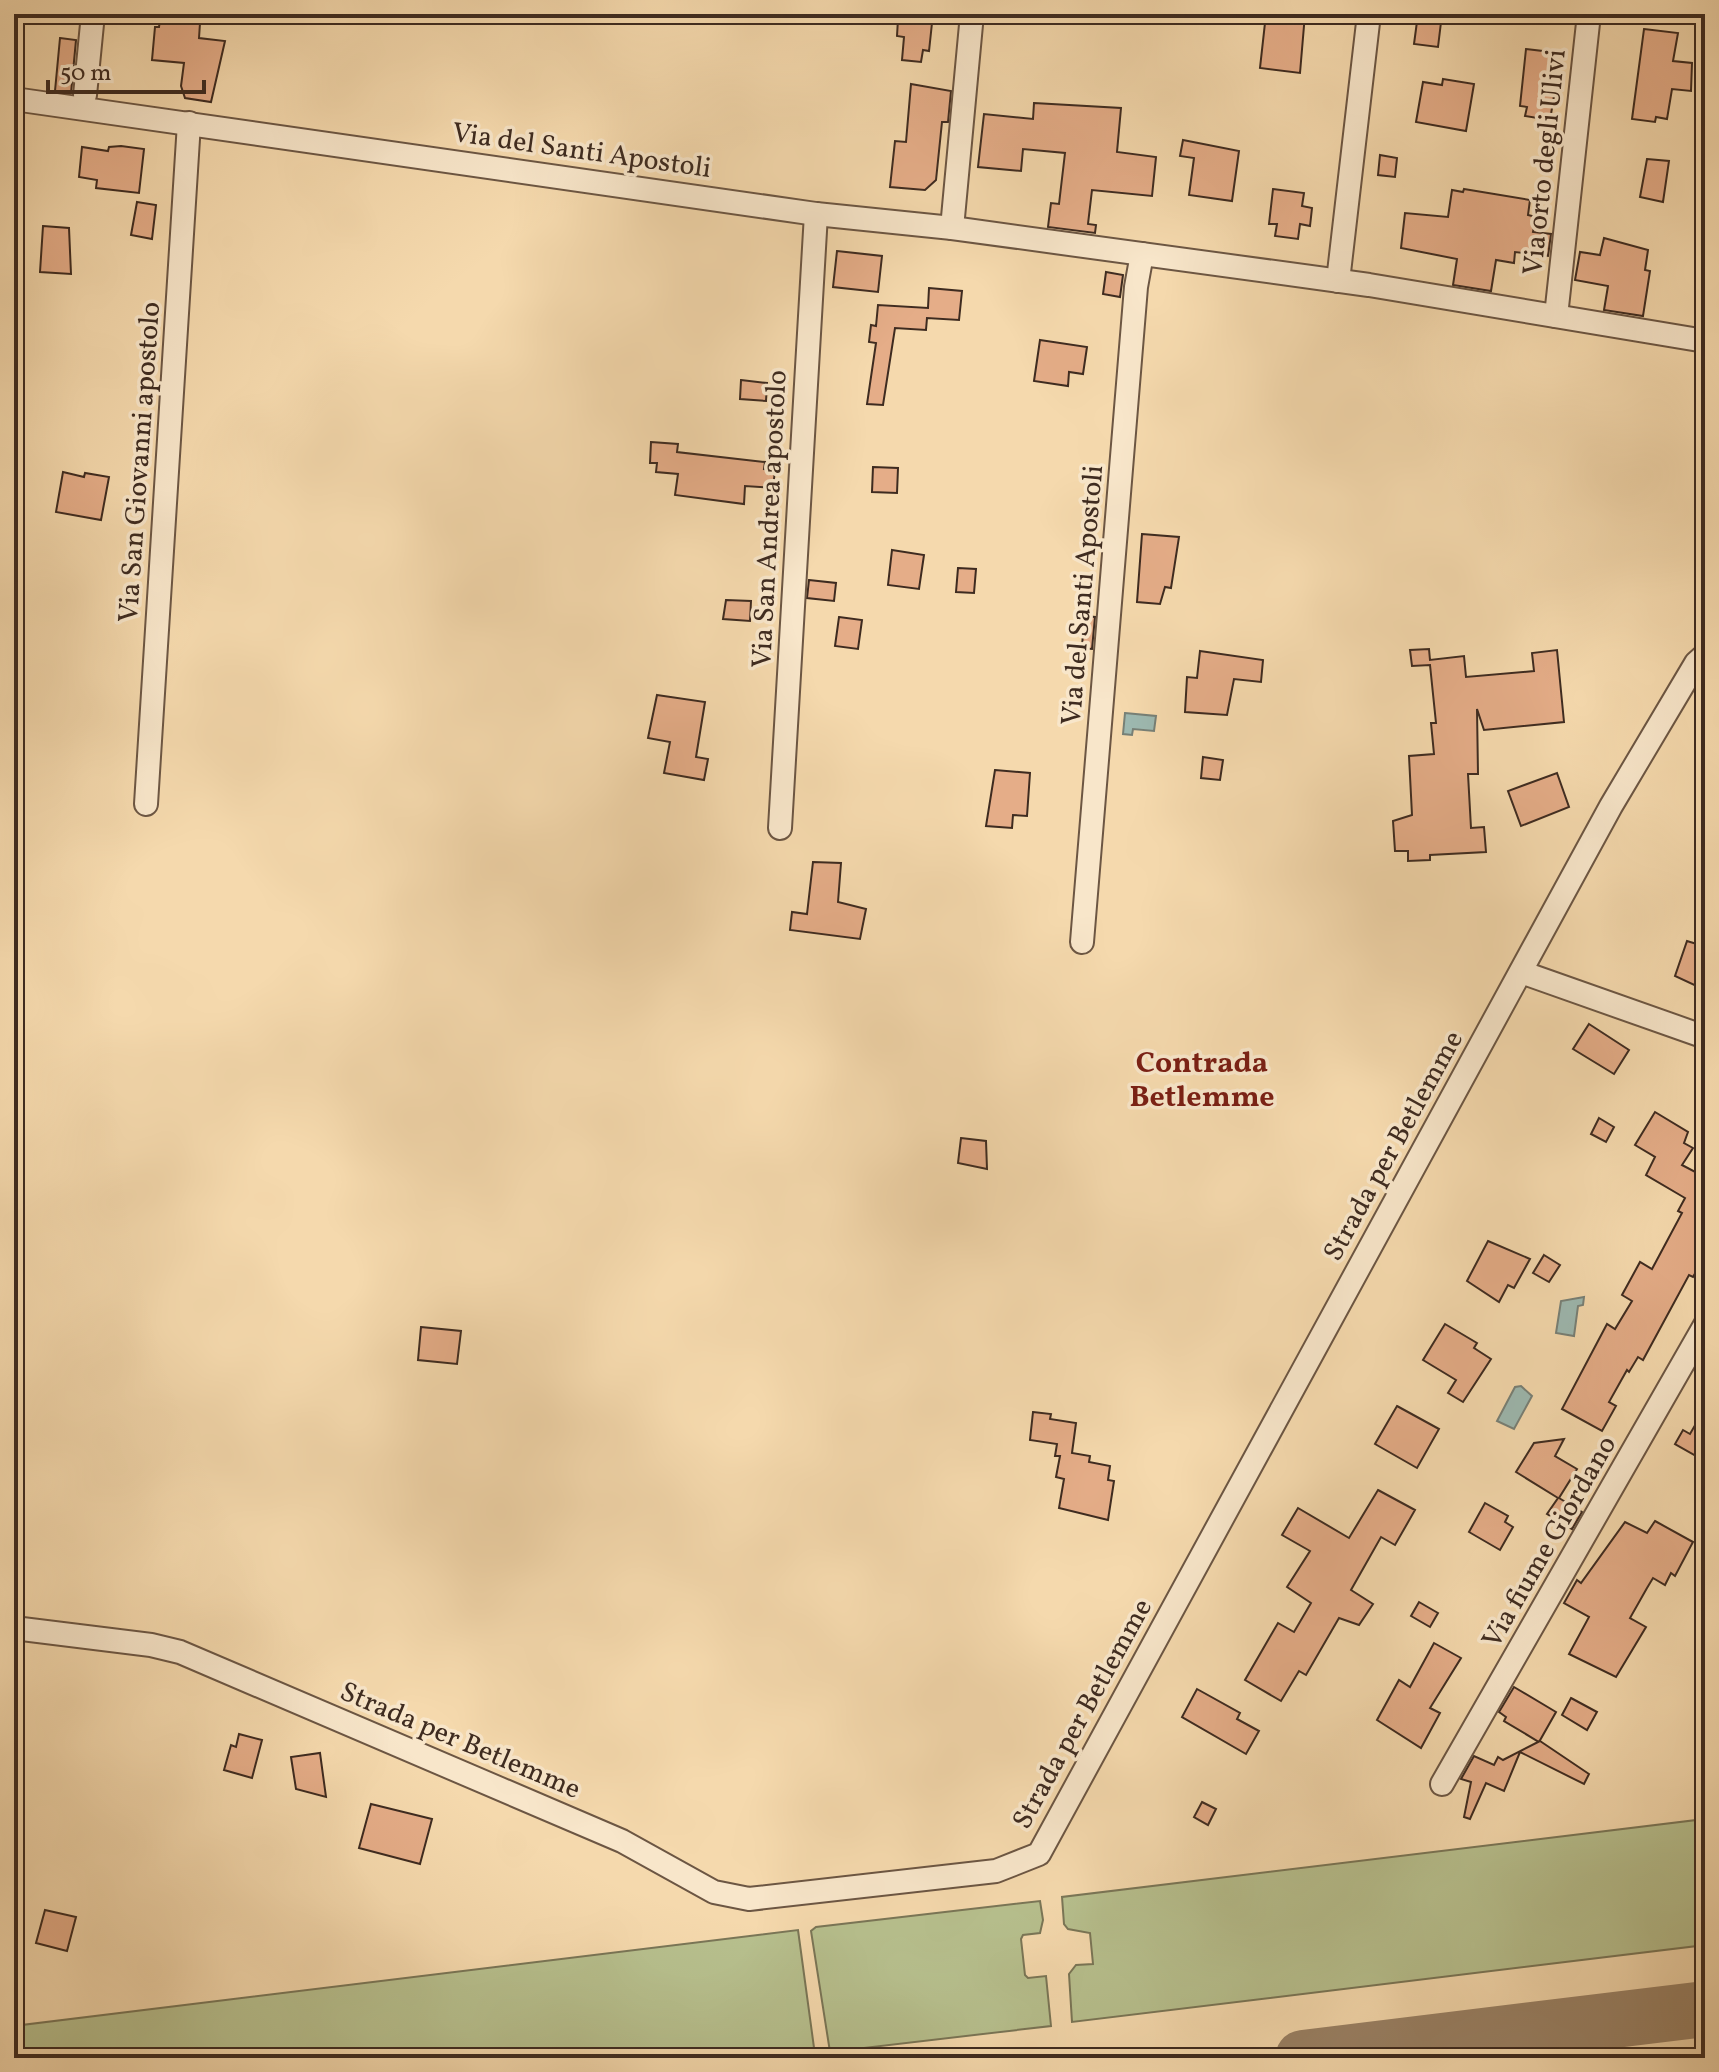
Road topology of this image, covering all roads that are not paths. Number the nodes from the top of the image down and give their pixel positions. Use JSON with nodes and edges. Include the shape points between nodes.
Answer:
{"nodes":[{"id":1,"x":93,"y":14,"type":"edge"},
{"id":2,"x":972,"y":14,"type":"edge"},
{"id":3,"x":1369,"y":14,"type":"edge"},
{"id":4,"x":1589,"y":14,"type":"edge"},
{"id":5,"x":85,"y":95,"type":"dead end"},
{"id":6,"x":14,"y":99,"type":"edge"},
{"id":7,"x":189,"y":123,"type":"junction"},
{"id":8,"x":816,"y":214,"type":"junction"},
{"id":9,"x":952,"y":228,"type":"junction"},
{"id":10,"x":1142,"y":254,"type":"junction"},
{"id":11,"x":1338,"y":281,"type":"junction"},
{"id":12,"x":1556,"y":316,"type":"junction"},
{"id":13,"x":1705,"y":341,"type":"edge"},
{"id":14,"x":1705,"y":655,"type":"edge"},
{"id":15,"x":146,"y":804,"type":"dead end"},
{"id":16,"x":780,"y":828,"type":"dead end"},
{"id":17,"x":1082,"y":942,"type":"dead end"},
{"id":18,"x":1521,"y":972,"type":"junction"},
{"id":19,"x":1705,"y":1037,"type":"edge"},
{"id":20,"x":1705,"y":1325,"type":"edge"},
{"id":21,"x":14,"y":1628,"type":"edge"},
{"id":22,"x":1442,"y":1784,"type":"dead end"}],
"edges":[{"from":1,"to":5,"type":"street"},
{"from":2,"to":9,"type":"street"},
{"from":3,"to":11,"type":"street"},
{"from":4,"to":12,"type":"street","name":"Via orto degli Ulivi"},
{"from":6,"to":7,"type":"street","name":"Via del Santi Apostoli"},
{"from":7,"to":8,"type":"street","name":"Via del Santi Apostoli"},
{"from":7,"to":15,"type":"street","name":"Via San Giovanni apostolo"},
{"from":8,"to":9,"type":"street","name":"Via del Santi Apostoli"},
{"from":8,"to":16,"type":"street","name":"Via San Andrea apostolo"},
{"from":9,"to":10,"type":"street","name":"Via del Santi Apostoli"},
{"from":10,"to":11,"type":"street","name":"Via del Santi Apostoli"},
{"from":10,"to":17,"type":"street","name":"Via del Santi Apostoli"},
{"from":11,"to":12,"type":"street","name":"Via del Santi Apostoli"},
{"from":12,"to":13,"type":"street","name":"Via del Santi Apostoli"},
{"from":14,"to":18,"type":"street","name":"Strada per Betlemme","via":[[1611,806]]},
{"from":18,"to":19,"type":"street"},
{"from":18,"to":21,"type":"street","name":"Strada per Betlemme","via":[[1039,1854],[996,1871],[749,1899],[728,1896],[622,1841],[180,1652]]},
{"from":20,"to":22,"type":"street","name":"Via fiume Giordano"}]}
